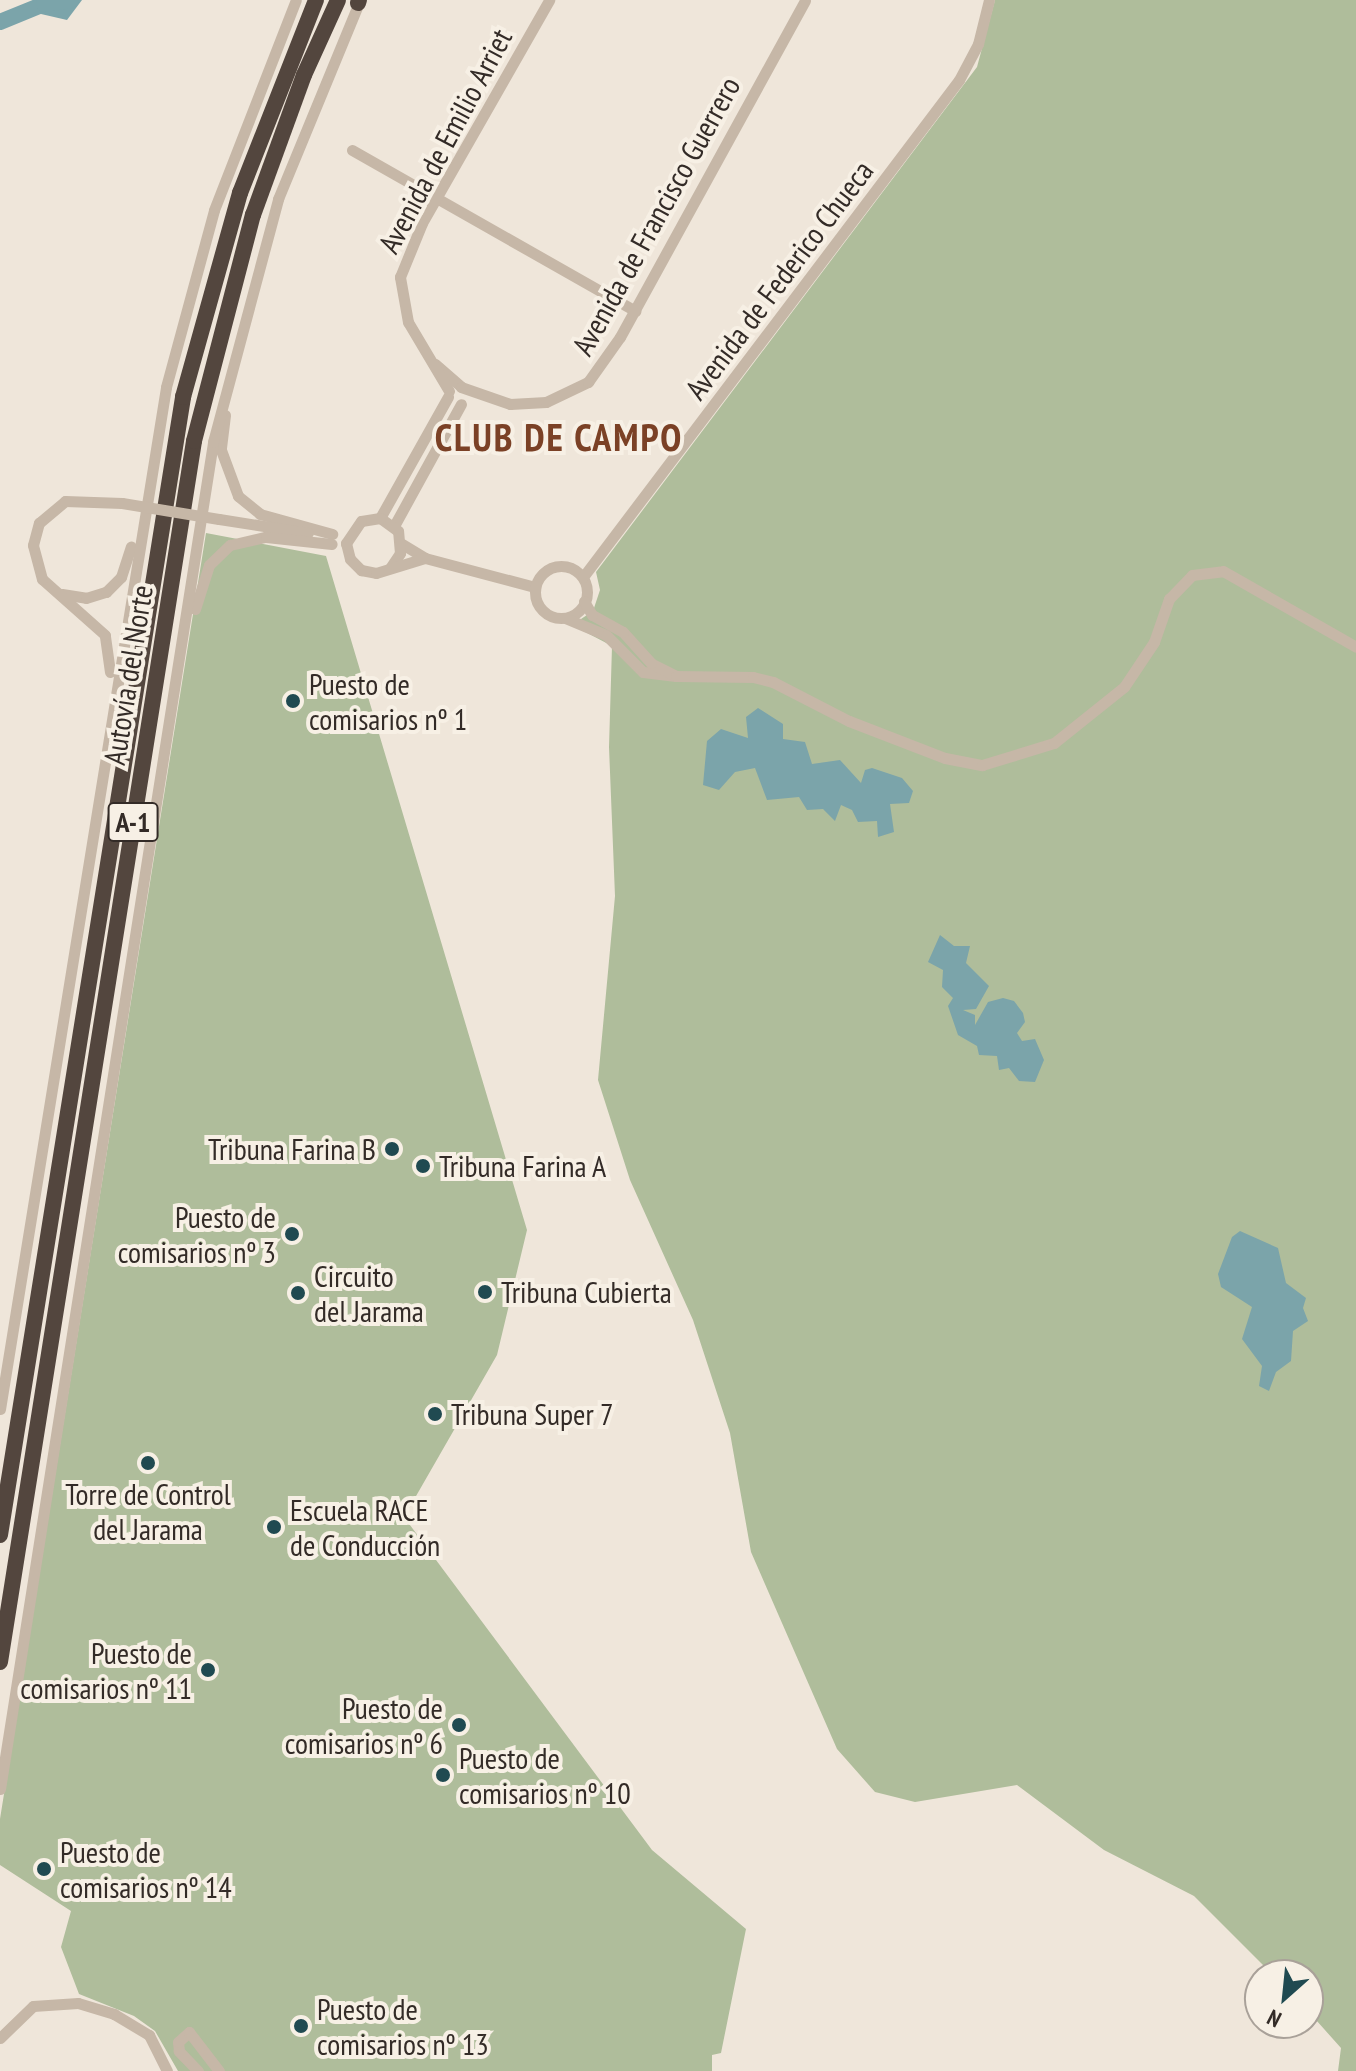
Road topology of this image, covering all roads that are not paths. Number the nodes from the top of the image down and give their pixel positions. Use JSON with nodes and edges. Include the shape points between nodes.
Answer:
{"nodes":[{"id":1,"x":296,"y":0,"type":"edge"},
{"id":2,"x":316,"y":0,"type":"edge"},
{"id":3,"x":338,"y":0,"type":"edge"},
{"id":4,"x":549,"y":0,"type":"edge"},
{"id":5,"x":805,"y":0,"type":"edge"},
{"id":6,"x":989,"y":0,"type":"edge"},
{"id":7,"x":359,"y":1,"type":"edge"},
{"id":8,"x":352,"y":150,"type":"dead end"},
{"id":9,"x":438,"y":199,"type":"junction"},
{"id":10,"x":635,"y":311,"type":"junction"},
{"id":11,"x":241,"y":324,"type":"junction"},
{"id":12,"x":453,"y":392,"type":"junction"},
{"id":13,"x":492,"y":398,"type":"junction"},
{"id":14,"x":462,"y":404,"type":"junction"},
{"id":15,"x":160,"y":418,"type":"junction"},
{"id":16,"x":380,"y":518,"type":"junction"},
{"id":17,"x":394,"y":526,"type":"junction"},
{"id":18,"x":348,"y":535,"type":"junction"},
{"id":19,"x":332,"y":539,"type":"junction"},
{"id":20,"x":402,"y":544,"type":"junction"},
{"id":21,"x":347,"y":552,"type":"junction"},
{"id":22,"x":425,"y":558,"type":"junction"},
{"id":23,"x":390,"y":568,"type":"junction"},
{"id":24,"x":583,"y":577,"type":"junction"},
{"id":25,"x":535,"y":587,"type":"junction"},
{"id":26,"x":51,"y":589,"type":"junction"},
{"id":27,"x":584,"y":601,"type":"junction"},
{"id":28,"x":565,"y":618,"type":"junction"},
{"id":29,"x":1356,"y":647,"type":"edge"},
{"id":30,"x":646,"y":666,"type":"junction"},
{"id":31,"x":171,"y":714,"type":"junction"},
{"id":32,"x":103,"y":766,"type":"junction"},
{"id":33,"x":0,"y":1409,"type":"edge"},
{"id":34,"x":0,"y":1535,"type":"edge"},
{"id":35,"x":0,"y":1662,"type":"edge"},
{"id":36,"x":0,"y":1789,"type":"edge"},
{"id":37,"x":189,"y":2032,"type":"junction"},
{"id":38,"x":0,"y":2038,"type":"edge"},
{"id":39,"x":167,"y":2071,"type":"edge"},
{"id":40,"x":198,"y":2071,"type":"edge"},
{"id":41,"x":219,"y":2071,"type":"edge"},
{"id":42,"x":229,"y":2071,"type":"edge"}],
"edges":[{"from":1,"to":15,"type":"street","via":[[214,210]]},
{"from":2,"to":34,"type":"highway","name":"Autovía del Norte","number":"A-1","via":[[240,193],[183,397]]},
{"from":3,"to":35,"type":"highway","name":"Autovía del Norte","number":"A-1","via":[[304,75],[253,215],[194,441]]},
{"from":4,"to":9,"type":"street","name":"Avenida de Emilio Arriet"},
{"from":5,"to":10,"type":"street","name":"Avenida de Francisco Guerrero"},
{"from":6,"to":24,"type":"street","name":"Avenida de Federico Chueca","via":[[978,44],[959,80]]},
{"from":7,"to":11,"type":"street","via":[[298,144]]},
{"from":8,"to":9,"type":"street"},
{"from":9,"to":10,"type":"street"},
{"from":9,"to":12,"type":"street","name":"Avenida de Emilio Arriet","via":[[400,277],[408,322]]},
{"from":10,"to":13,"type":"street","name":"Avenida de Francisco Guerrero","via":[[601,369],[572,394],[510,404]]},
{"from":11,"to":19,"type":"street","via":[[221,450],[232,486],[260,514]]},
{"from":11,"to":31,"type":"street","via":[[213,442]]},
{"from":12,"to":13,"type":"street"},
{"from":12,"to":14,"type":"street"},
{"from":12,"to":16,"type":"street"},
{"from":13,"to":14,"type":"street","name":"Avenida de Francisco Guerrero"},
{"from":14,"to":17,"type":"street"},
{"from":15,"to":26,"type":"street","via":[[121,577],[95,597]]},
{"from":15,"to":32,"type":"street"},
{"from":16,"to":17,"type":"street"},
{"from":16,"to":18,"type":"street","via":[[361,521]]},
{"from":17,"to":20,"type":"street"},
{"from":18,"to":19,"type":"street"},
{"from":18,"to":21,"type":"street"},
{"from":19,"to":21,"type":"street"},
{"from":19,"to":26,"type":"street","bridge":true,"via":[[79,499],[46,513],[33,545],[36,568]]},
{"from":19,"to":31,"type":"street","via":[[250,538],[218,554],[201,582],[182,686]]},
{"from":20,"to":22,"type":"street"},
{"from":20,"to":23,"type":"street"},
{"from":21,"to":23,"type":"street","via":[[361,570]]},
{"from":22,"to":23,"type":"street"},
{"from":22,"to":25,"type":"street"},
{"from":24,"to":25,"type":"street","via":[[572,567],[555,566]]},
{"from":24,"to":27,"type":"street"},
{"from":25,"to":28,"type":"street","via":[[542,610]]},
{"from":26,"to":32,"type":"street","via":[[96,621],[110,649]]},
{"from":27,"to":28,"type":"street","via":[[578,612]]},
{"from":27,"to":30,"type":"street","via":[[592,615],[623,632]]},
{"from":28,"to":30,"type":"street","via":[[606,635]]},
{"from":29,"to":30,"type":"street","via":[[1223,571],[1192,575],[1169,599],[1154,642],[1124,687],[1054,743],[982,765],[945,758],[861,725],[773,682],[650,675]]},
{"from":31,"to":36,"type":"street"},
{"from":32,"to":33,"type":"street"},
{"from":37,"to":40,"type":"street","via":[[178,2042],[179,2051]]},
{"from":37,"to":41,"type":"street"},
{"from":37,"to":42,"type":"street"},
{"from":38,"to":39,"type":"street","via":[[33,2006],[78,2003],[114,2014],[149,2035]]}]}
